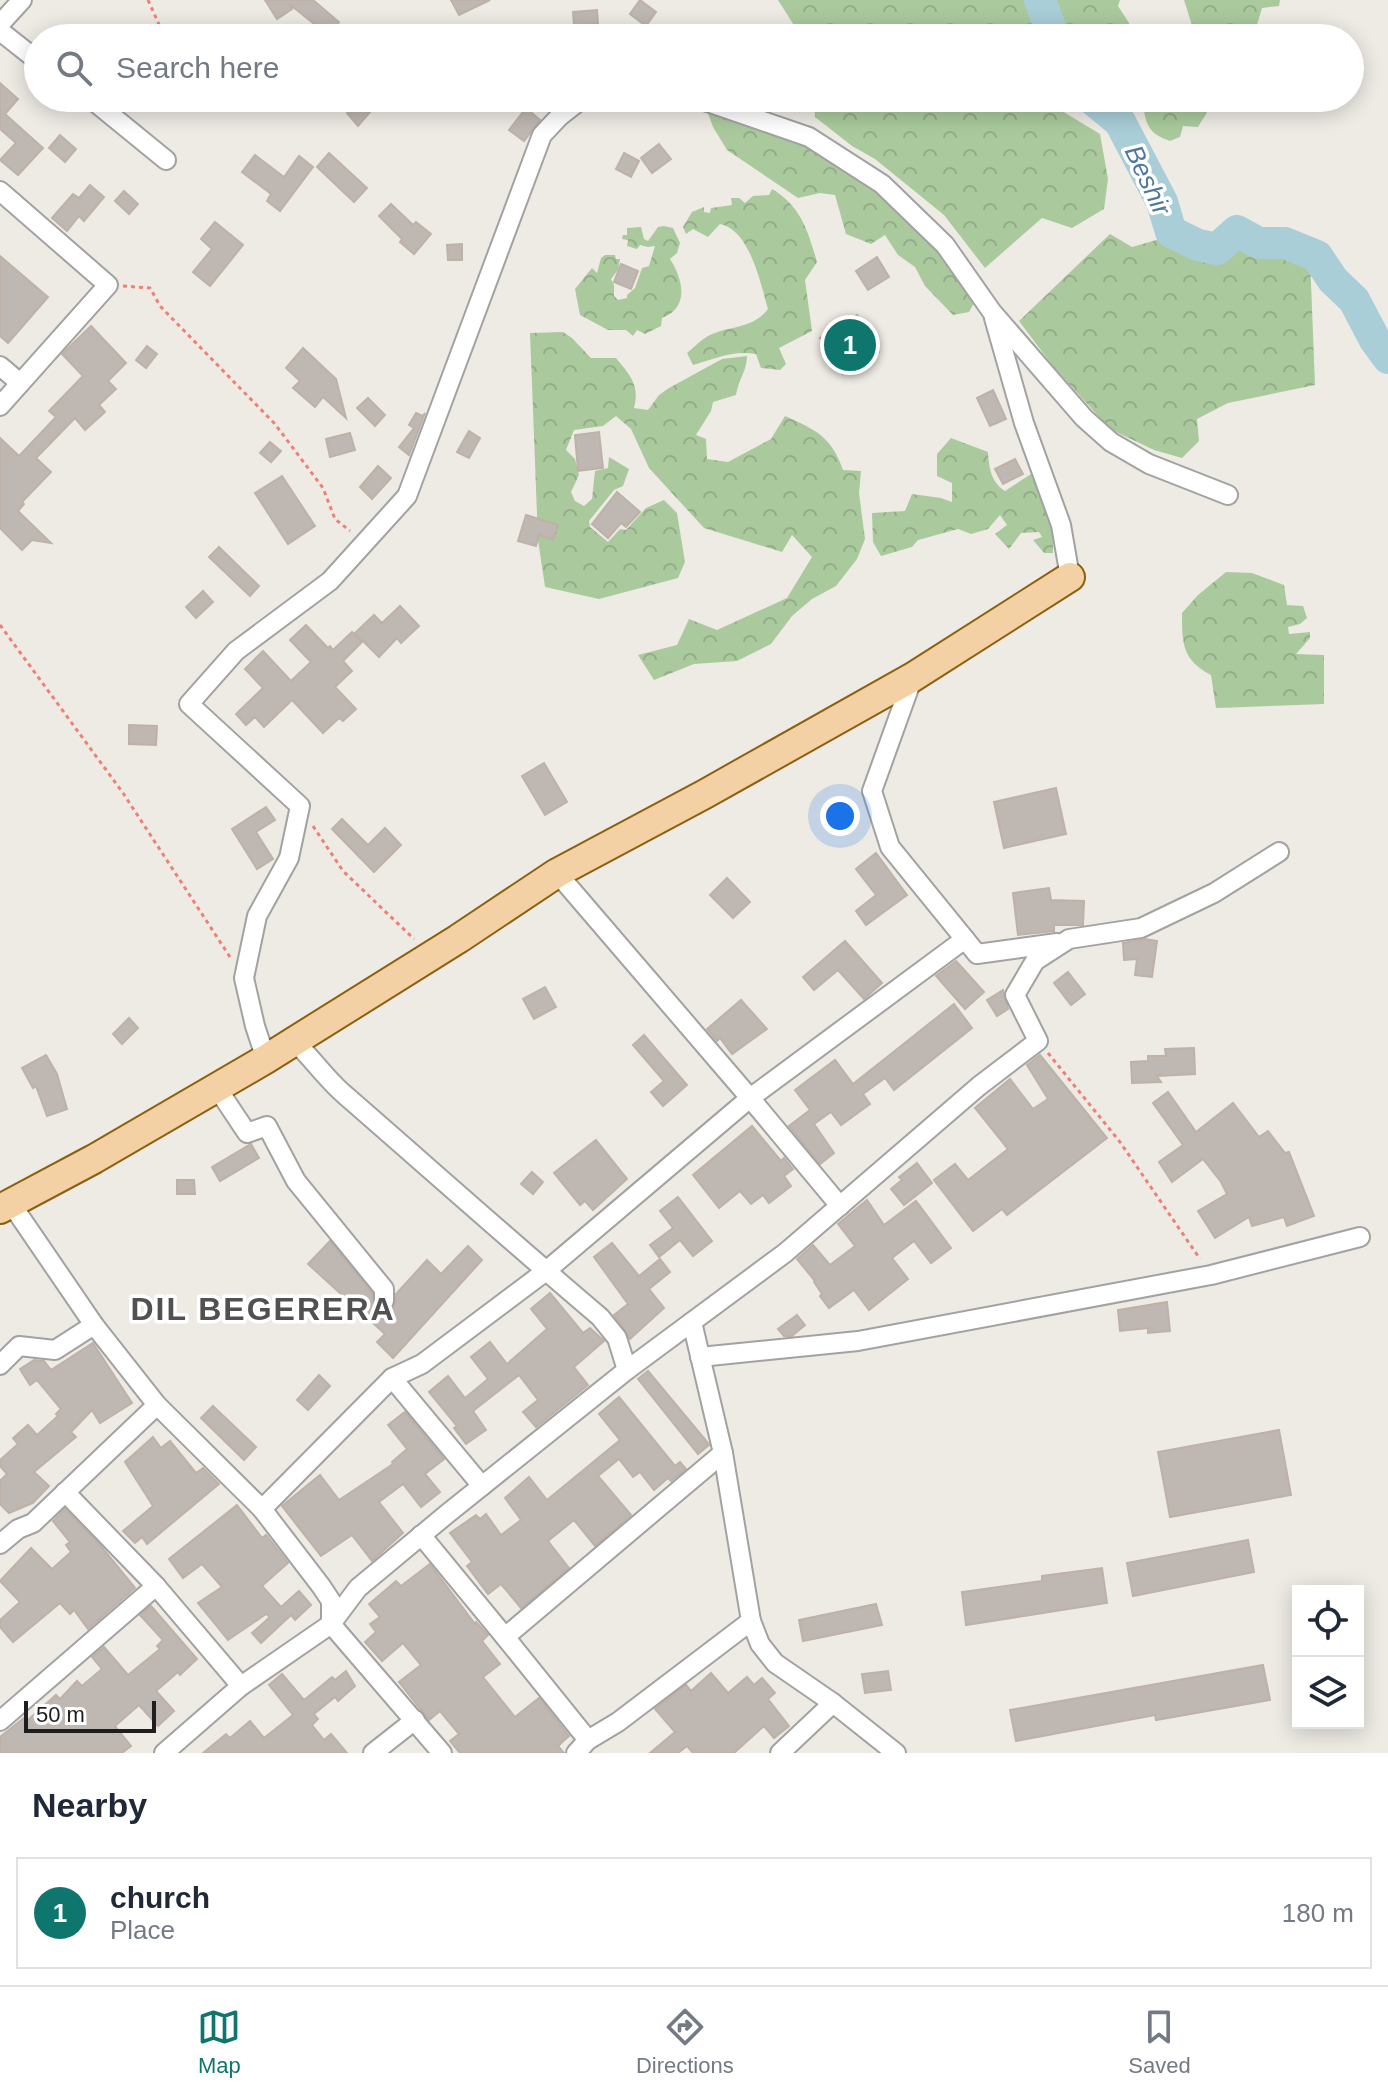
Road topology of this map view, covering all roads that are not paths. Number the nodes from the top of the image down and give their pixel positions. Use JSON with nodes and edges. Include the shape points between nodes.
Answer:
{"nodes":[{"id":1,"x":22,"y":0,"type":"edge"},
{"id":2,"x":0,"y":24,"type":"edge"},
{"id":3,"x":0,"y":31,"type":"edge"},
{"id":4,"x":24,"y":50,"type":"edge"},
{"id":5,"x":109,"y":112,"type":"edge"},
{"id":6,"x":565,"y":112,"type":"edge"},
{"id":7,"x":737,"y":112,"type":"edge"},
{"id":8,"x":166,"y":160,"type":"dead end"},
{"id":9,"x":0,"y":191,"type":"edge"},
{"id":10,"x":992,"y":312,"type":"junction"},
{"id":11,"x":0,"y":366,"type":"edge"},
{"id":12,"x":20,"y":383,"type":"junction"},
{"id":13,"x":0,"y":406,"type":"edge"},
{"id":14,"x":1228,"y":495,"type":"dead end"},
{"id":15,"x":1070,"y":577,"type":"joint"},
{"id":16,"x":913,"y":677,"type":"junction"},
{"id":17,"x":1279,"y":852,"type":"dead end"},
{"id":18,"x":557,"y":873,"type":"junction"},
{"id":19,"x":965,"y":939,"type":"junction"},
{"id":20,"x":1064,"y":943,"type":"junction"},
{"id":21,"x":295,"y":1042,"type":"junction"},
{"id":22,"x":266,"y":1059,"type":"junction"},
{"id":23,"x":217,"y":1088,"type":"junction"},
{"id":24,"x":750,"y":1098,"type":"junction"},
{"id":25,"x":5,"y":1206,"type":"edge"},
{"id":26,"x":840,"y":1206,"type":"junction"},
{"id":27,"x":1360,"y":1237,"type":"dead end"},
{"id":28,"x":546,"y":1271,"type":"junction"},
{"id":29,"x":384,"y":1301,"type":"dead end"},
{"id":30,"x":692,"y":1322,"type":"junction"},
{"id":31,"x":94,"y":1325,"type":"junction"},
{"id":32,"x":700,"y":1357,"type":"junction"},
{"id":33,"x":0,"y":1365,"type":"edge"},
{"id":34,"x":627,"y":1370,"type":"junction"},
{"id":35,"x":392,"y":1378,"type":"junction"},
{"id":36,"x":157,"y":1405,"type":"junction"},
{"id":37,"x":723,"y":1453,"type":"junction"},
{"id":38,"x":482,"y":1486,"type":"junction"},
{"id":39,"x":65,"y":1492,"type":"junction"},
{"id":40,"x":262,"y":1509,"type":"junction"},
{"id":41,"x":421,"y":1535,"type":"junction"},
{"id":42,"x":0,"y":1544,"type":"edge"},
{"id":43,"x":156,"y":1586,"type":"junction"},
{"id":44,"x":751,"y":1621,"type":"junction"},
{"id":45,"x":331,"y":1624,"type":"junction"},
{"id":46,"x":505,"y":1637,"type":"junction"},
{"id":47,"x":241,"y":1686,"type":"junction"},
{"id":48,"x":833,"y":1703,"type":"junction"},
{"id":49,"x":415,"y":1720,"type":"junction"},
{"id":50,"x":0,"y":1721,"type":"edge"},
{"id":51,"x":582,"y":1746,"type":"edge"},
{"id":52,"x":164,"y":1753,"type":"edge"},
{"id":53,"x":373,"y":1753,"type":"edge"},
{"id":54,"x":442,"y":1753,"type":"edge"},
{"id":55,"x":780,"y":1753,"type":"edge"},
{"id":56,"x":896,"y":1753,"type":"edge"}],
"edges":[{"from":1,"to":2,"type":"street"},
{"from":3,"to":4,"type":"street"},
{"from":5,"to":8,"type":"street"},
{"from":6,"to":22,"type":"street","via":[[542,135],[407,496],[330,581],[236,651],[189,704],[300,806],[289,858],[257,916],[244,978]]},
{"from":7,"to":10,"type":"street","via":[[809,137],[882,184],[945,245]]},
{"from":9,"to":12,"type":"street","via":[[108,285]]},
{"from":10,"to":14,"type":"street","via":[[1111,442],[1149,464]]},
{"from":10,"to":15,"type":"street","via":[[1061,525]]},
{"from":11,"to":12,"type":"street"},
{"from":12,"to":13,"type":"street"},
{"from":15,"to":16,"type":"main road"},
{"from":16,"to":18,"type":"main road"},
{"from":16,"to":19,"type":"street","via":[[872,791],[890,847]]},
{"from":17,"to":20,"type":"street","via":[[1214,893],[1141,928]]},
{"from":18,"to":21,"type":"main road"},
{"from":18,"to":24,"type":"street"},
{"from":19,"to":20,"type":"street","via":[[977,954]]},
{"from":19,"to":24,"type":"street"},
{"from":20,"to":26,"type":"street","via":[[1035,961],[1015,995],[1038,1041]]},
{"from":21,"to":22,"type":"main road"},
{"from":21,"to":28,"type":"street","via":[[343,1094]]},
{"from":22,"to":23,"type":"main road"},
{"from":23,"to":25,"type":"main road"},
{"from":23,"to":29,"type":"street","via":[[247,1133],[267,1126],[296,1181],[384,1289]]},
{"from":24,"to":26,"type":"street"},
{"from":24,"to":28,"type":"street"},
{"from":25,"to":31,"type":"street"},
{"from":26,"to":30,"type":"street"},
{"from":27,"to":32,"type":"street","via":[[1211,1275],[858,1341]]},
{"from":28,"to":34,"type":"street","via":[[600,1317],[617,1338]]},
{"from":28,"to":35,"type":"street","via":[[422,1364]]},
{"from":30,"to":32,"type":"street"},
{"from":30,"to":34,"type":"street"},
{"from":31,"to":33,"type":"street","via":[[55,1350],[19,1346]]},
{"from":31,"to":36,"type":"street"},
{"from":32,"to":37,"type":"street"},
{"from":34,"to":38,"type":"street"},
{"from":35,"to":38,"type":"street"},
{"from":35,"to":40,"type":"street"},
{"from":36,"to":39,"type":"street"},
{"from":36,"to":40,"type":"street"},
{"from":37,"to":44,"type":"street"},
{"from":37,"to":46,"type":"street"},
{"from":38,"to":41,"type":"street"},
{"from":39,"to":42,"type":"street","via":[[33,1523]]},
{"from":39,"to":43,"type":"street"},
{"from":40,"to":45,"type":"street","via":[[331,1601]]},
{"from":41,"to":45,"type":"street","via":[[358,1588]]},
{"from":41,"to":46,"type":"street"},
{"from":43,"to":47,"type":"street"},
{"from":43,"to":50,"type":"street"},
{"from":44,"to":48,"type":"street","via":[[775,1663]]},
{"from":44,"to":51,"type":"street"},
{"from":45,"to":47,"type":"street"},
{"from":45,"to":49,"type":"street"},
{"from":46,"to":51,"type":"street"},
{"from":47,"to":52,"type":"street"},
{"from":48,"to":55,"type":"street"},
{"from":48,"to":56,"type":"street"},
{"from":49,"to":53,"type":"street"},
{"from":49,"to":54,"type":"street"}]}
